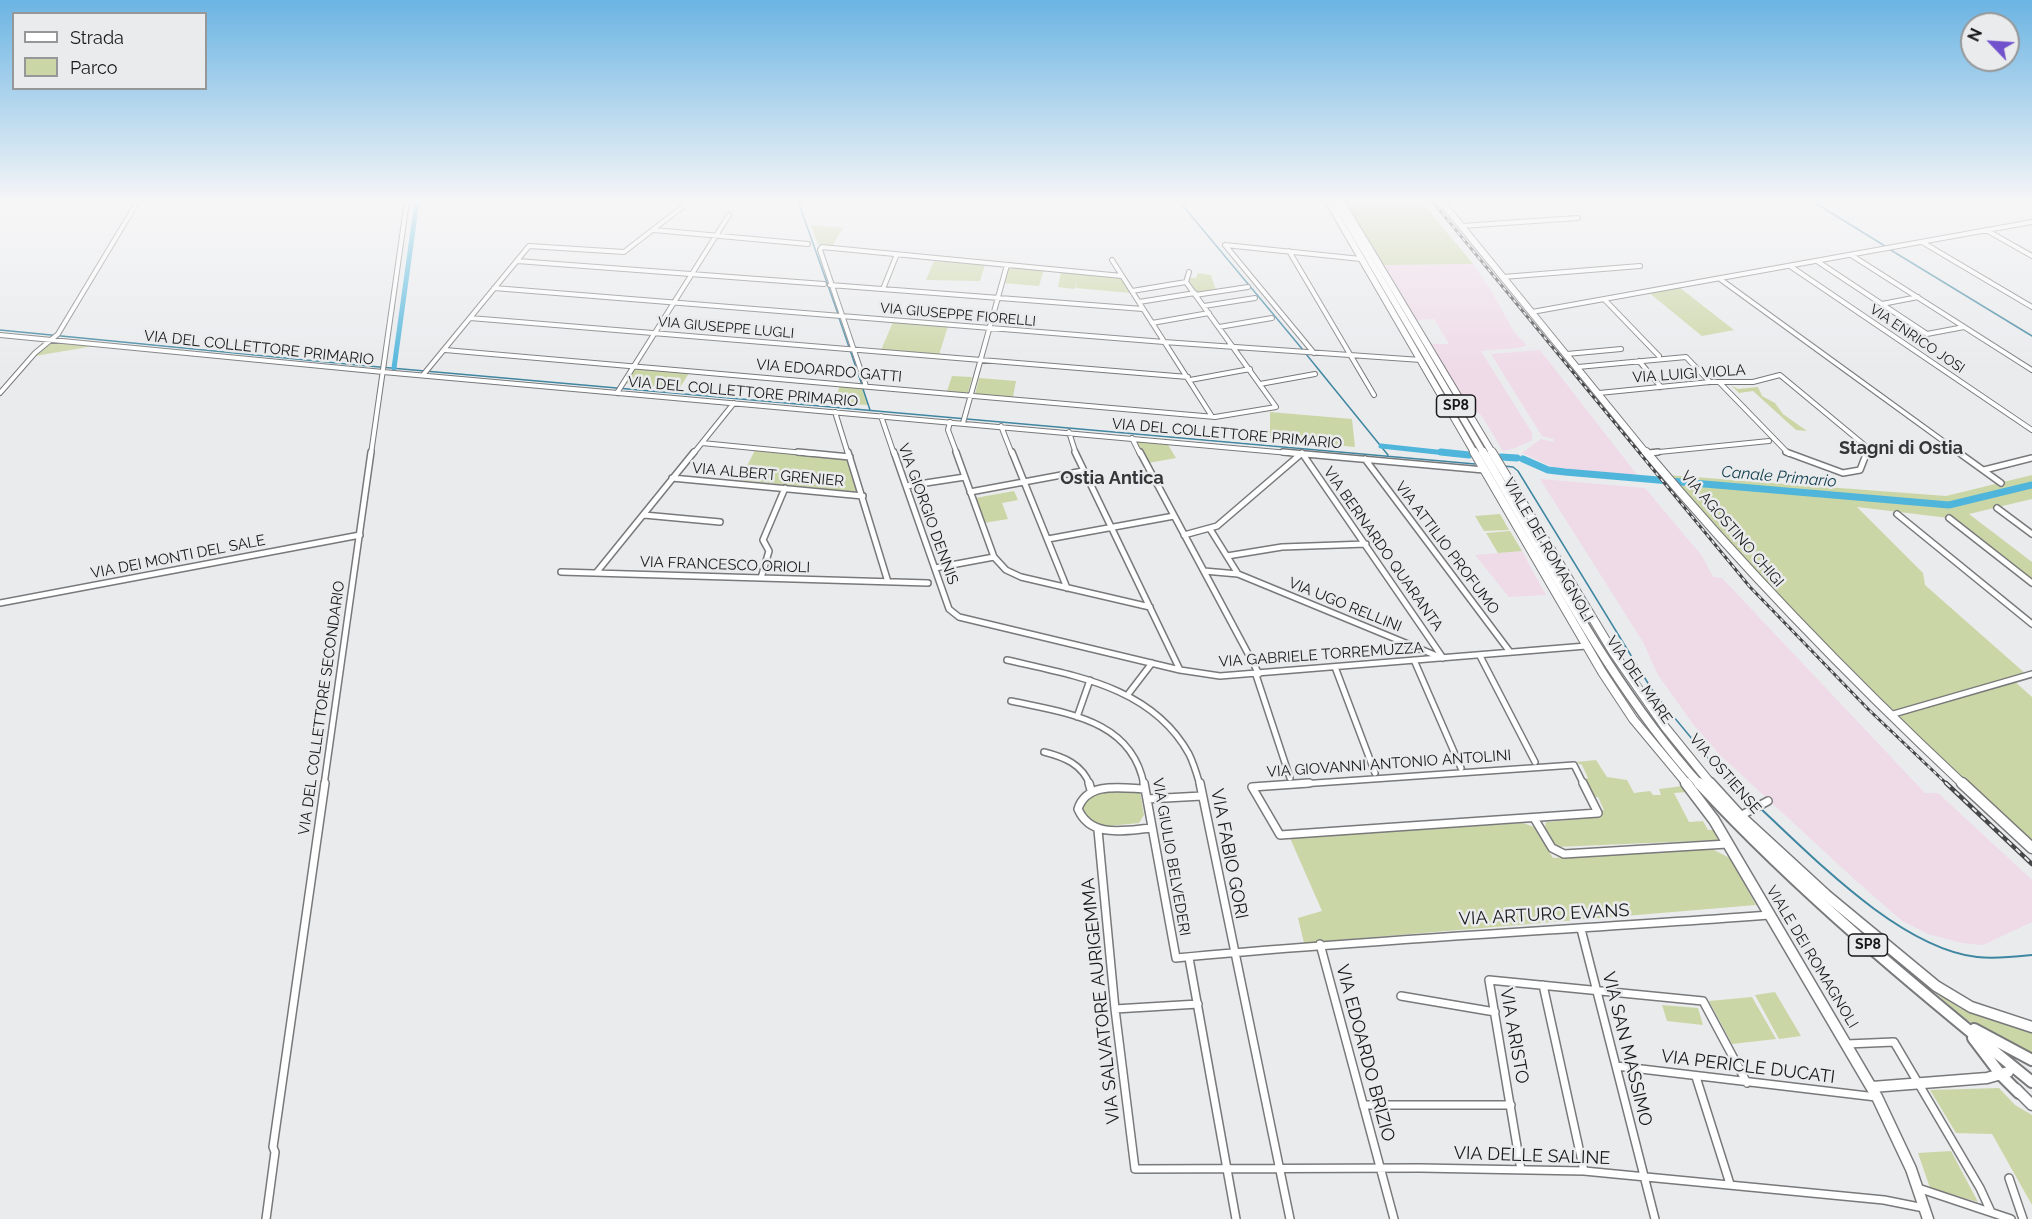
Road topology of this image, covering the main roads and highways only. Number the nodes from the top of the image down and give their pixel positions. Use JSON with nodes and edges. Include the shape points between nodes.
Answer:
{"nodes":[{"id":1,"x":1360,"y":258,"type":"edge"},
{"id":2,"x":1368,"y":258,"type":"edge"},
{"id":3,"x":1375,"y":258,"type":"edge"},
{"id":4,"x":1487,"y":258,"type":"edge"},
{"id":5,"x":2032,"y":848,"type":"edge"},
{"id":6,"x":1960,"y":1022,"type":"junction"},
{"id":7,"x":2032,"y":1027,"type":"edge"},
{"id":8,"x":2032,"y":1061,"type":"edge"},
{"id":9,"x":2007,"y":1071,"type":"junction"},
{"id":10,"x":1987,"y":1078,"type":"junction"},
{"id":11,"x":2032,"y":1082,"type":"edge"},
{"id":12,"x":1875,"y":1092,"type":"junction"},
{"id":13,"x":2019,"y":1093,"type":"junction"},
{"id":14,"x":2032,"y":1105,"type":"edge"},
{"id":15,"x":1927,"y":1214,"type":"edge"}],
"edges":[{"from":1,"to":12,"type":"main road","name":"VIALE DEI ROMAGNOLI","via":[[1586,646],[1633,718],[1697,796]]},
{"from":2,"to":6,"type":"main road","name":"VIA DEL MARE","number":"SP8","via":[[1575,611],[1642,714],[1757,844],[1858,937]]},
{"from":3,"to":7,"type":"main road","name":"VIA OSTIENSE","via":[[1623,667],[1665,727],[1740,816],[1826,895],[1936,986],[1971,1007]]},
{"from":4,"to":5,"type":"main road","name":"VIA AGOSTINO CHIGI","via":[[1776,601]]},
{"from":6,"to":8,"type":"main road"},
{"from":6,"to":9,"type":"main road"},
{"from":8,"to":9,"type":"main road","via":[[2023,1061]]},
{"from":9,"to":10,"type":"main road"},
{"from":9,"to":11,"type":"main road"},
{"from":9,"to":13,"type":"main road"},
{"from":10,"to":12,"type":"main road","via":[[1919,1082]]},
{"from":10,"to":13,"type":"main road"},
{"from":12,"to":15,"type":"main road","name":"VIALE DEI ROMAGNOLI"},
{"from":13,"to":14,"type":"main road"}]}
